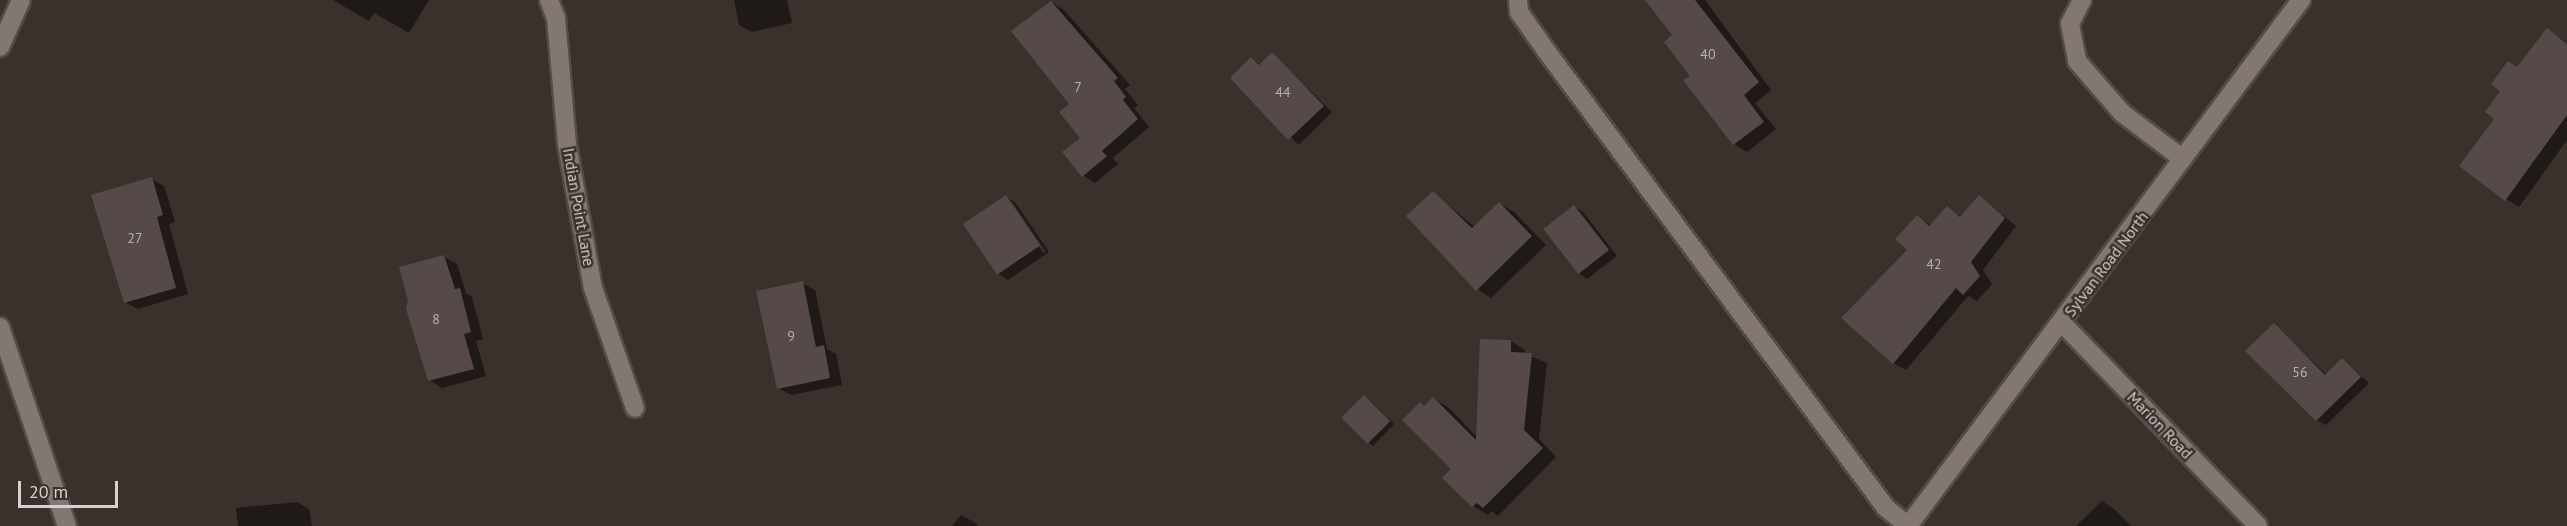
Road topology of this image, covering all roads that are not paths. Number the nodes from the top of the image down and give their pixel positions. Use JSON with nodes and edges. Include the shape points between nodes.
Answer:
{"nodes":[{"id":1,"x":21,"y":0,"type":"edge"},
{"id":2,"x":549,"y":0,"type":"edge"},
{"id":3,"x":1518,"y":0,"type":"edge"},
{"id":4,"x":2082,"y":0,"type":"edge"},
{"id":5,"x":2301,"y":0,"type":"edge"},
{"id":6,"x":0,"y":47,"type":"edge"},
{"id":7,"x":2183,"y":159,"type":"junction"},
{"id":8,"x":2062,"y":323,"type":"junction"},
{"id":9,"x":0,"y":327,"type":"edge"},
{"id":10,"x":635,"y":408,"type":"dead end"},
{"id":11,"x":67,"y":526,"type":"edge"},
{"id":12,"x":1908,"y":526,"type":"edge"},
{"id":13,"x":2258,"y":526,"type":"edge"}],
"edges":[{"from":1,"to":6,"type":"street"},
{"from":2,"to":10,"type":"street","name":"Indian Point Lane","via":[[556,18],[567,144],[593,288]]},
{"from":3,"to":12,"type":"street","via":[[1519,12],[1546,52],[1886,508]]},
{"from":4,"to":7,"type":"street","via":[[2070,24],[2077,61],[2122,113]]},
{"from":5,"to":7,"type":"street","name":"Sylvan Road North"},
{"from":7,"to":8,"type":"street","name":"Sylvan Road North"},
{"from":8,"to":12,"type":"street","name":"Sylvan Road North"},
{"from":8,"to":13,"type":"street","name":"Marion Road"},
{"from":9,"to":11,"type":"street"}]}
